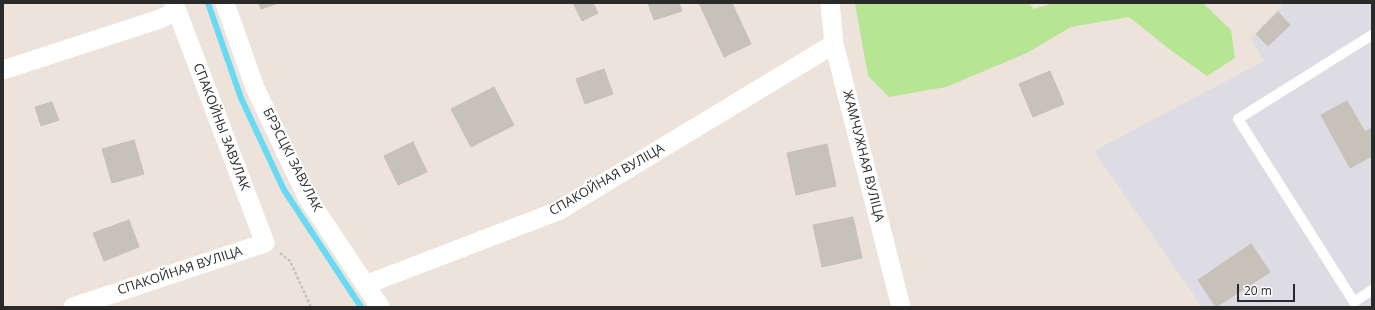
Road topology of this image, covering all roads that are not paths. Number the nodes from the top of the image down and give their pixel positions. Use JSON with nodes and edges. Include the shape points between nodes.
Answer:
{"nodes":[{"id":1,"x":225,"y":3,"type":"edge"},
{"id":2,"x":830,"y":3,"type":"edge"},
{"id":3,"x":175,"y":7,"type":"edge"},
{"id":4,"x":1372,"y":35,"type":"edge"},
{"id":5,"x":834,"y":44,"type":"junction"},
{"id":6,"x":3,"y":70,"type":"edge"},
{"id":7,"x":265,"y":243,"type":"joint"},
{"id":8,"x":365,"y":284,"type":"junction"},
{"id":9,"x":1372,"y":290,"type":"edge"},
{"id":10,"x":73,"y":307,"type":"edge"},
{"id":11,"x":380,"y":307,"type":"edge"},
{"id":12,"x":901,"y":307,"type":"edge"}],
"edges":[{"from":1,"to":8,"type":"street","name":"БРЭСЦКІ ЗАВУЛАК","via":[[255,88],[307,197]]},
{"from":2,"to":5,"type":"street","name":"ЖАМЧУЖНАЯ ВУЛІЦА"},
{"from":3,"to":6,"type":"street","name":"СПАКОЙНЫ ЗАВУЛАК","via":[[160,20]]},
{"from":3,"to":7,"type":"street","name":"СПАКОЙНЫ ЗАВУЛАК"},
{"from":4,"to":9,"type":"lane","via":[[1238,119],[1354,302]]},
{"from":5,"to":8,"type":"street","name":"СПАКОЙНАЯ ВУЛІЦА","via":[[558,211]]},
{"from":5,"to":12,"type":"street","name":"ЖАМЧУЖНАЯ ВУЛІЦА"},
{"from":7,"to":10,"type":"street","name":"СПАКОЙНАЯ ВУЛІЦА"},
{"from":8,"to":11,"type":"street","name":"БРЭСЦКІ ЗАВУЛАК"}]}
